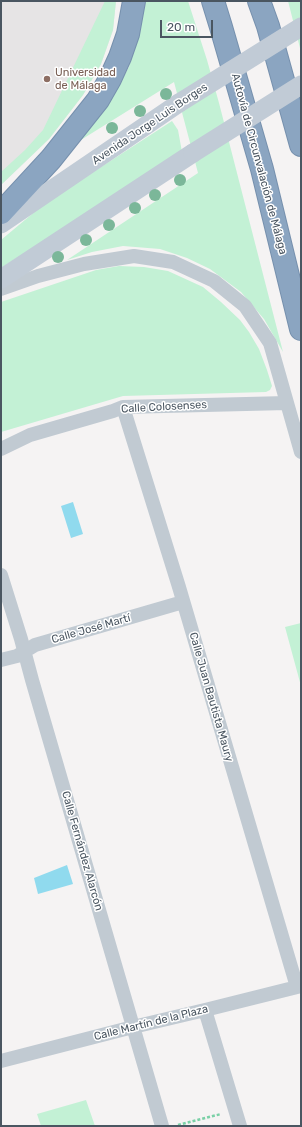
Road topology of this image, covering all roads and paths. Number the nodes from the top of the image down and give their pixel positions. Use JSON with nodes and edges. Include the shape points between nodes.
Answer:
{"nodes":[{"id":1,"x":134,"y":1,"type":"edge"},
{"id":2,"x":212,"y":1,"type":"edge"},
{"id":3,"x":259,"y":1,"type":"edge"},
{"id":4,"x":301,"y":27,"type":"edge"},
{"id":5,"x":301,"y":85,"type":"edge"},
{"id":6,"x":301,"y":145,"type":"edge"},
{"id":7,"x":1,"y":213,"type":"edge"},
{"id":8,"x":1,"y":224,"type":"edge"},
{"id":9,"x":1,"y":279,"type":"edge"},
{"id":10,"x":1,"y":289,"type":"edge"},
{"id":11,"x":301,"y":328,"type":"edge"},
{"id":12,"x":286,"y":403,"type":"junction"},
{"id":13,"x":123,"y":407,"type":"junction"},
{"id":14,"x":1,"y":449,"type":"edge"},
{"id":15,"x":301,"y":452,"type":"edge"},
{"id":16,"x":1,"y":575,"type":"edge"},
{"id":17,"x":183,"y":602,"type":"junction"},
{"id":18,"x":24,"y":652,"type":"junction"},
{"id":19,"x":1,"y":660,"type":"edge"},
{"id":20,"x":299,"y":986,"type":"edge"},
{"id":21,"x":206,"y":1010,"type":"junction"},
{"id":22,"x":133,"y":1027,"type":"junction"},
{"id":23,"x":1,"y":1061,"type":"edge"},
{"id":24,"x":224,"y":1113,"type":"dead end"},
{"id":25,"x":179,"y":1125,"type":"dead end"},
{"id":26,"x":162,"y":1126,"type":"edge"},
{"id":27,"x":240,"y":1126,"type":"edge"}],
"edges":[{"from":1,"to":7,"type":"highway","via":[[128,34],[120,57],[98,100],[51,159]]},
{"from":2,"to":11,"type":"highway","name":"Autovía de Circunvalación de Málaga","via":[[262,169]]},
{"from":3,"to":6,"type":"highway"},
{"from":4,"to":8,"type":"main road","name":"Avenida Jorge Luis Borges","bridge":true,"via":[[179,103]]},
{"from":5,"to":9,"type":"main road","bridge":true},
{"from":10,"to":12,"type":"street","via":[[84,264],[134,256],[173,262],[214,281],[245,306],[270,343]]},
{"from":12,"to":13,"type":"street","name":"Calle Colosenses"},
{"from":12,"to":15,"type":"street"},
{"from":13,"to":14,"type":"street","name":"Calle Colosenses","via":[[30,435]]},
{"from":13,"to":17,"type":"street","name":"Calle Juan Bautista Maury"},
{"from":16,"to":18,"type":"street","name":"Calle Fernández Alarcón"},
{"from":17,"to":18,"type":"street","name":"Calle José Martí","via":[[35,645]]},
{"from":17,"to":20,"type":"street","name":"Calle Juan Bautista Maury"},
{"from":18,"to":19,"type":"street","name":"Calle José Martí"},
{"from":18,"to":22,"type":"street","name":"Calle Fernández Alarcón"},
{"from":20,"to":21,"type":"street","name":"Calle Martín de la Plaza"},
{"from":21,"to":22,"type":"street","name":"Calle Martín de la Plaza"},
{"from":21,"to":27,"type":"street"},
{"from":22,"to":23,"type":"street","name":"Calle Martín de la Plaza"},
{"from":22,"to":26,"type":"street","name":"Calle Fernández Alarcón"},
{"from":24,"to":25,"type":"path"}]}
